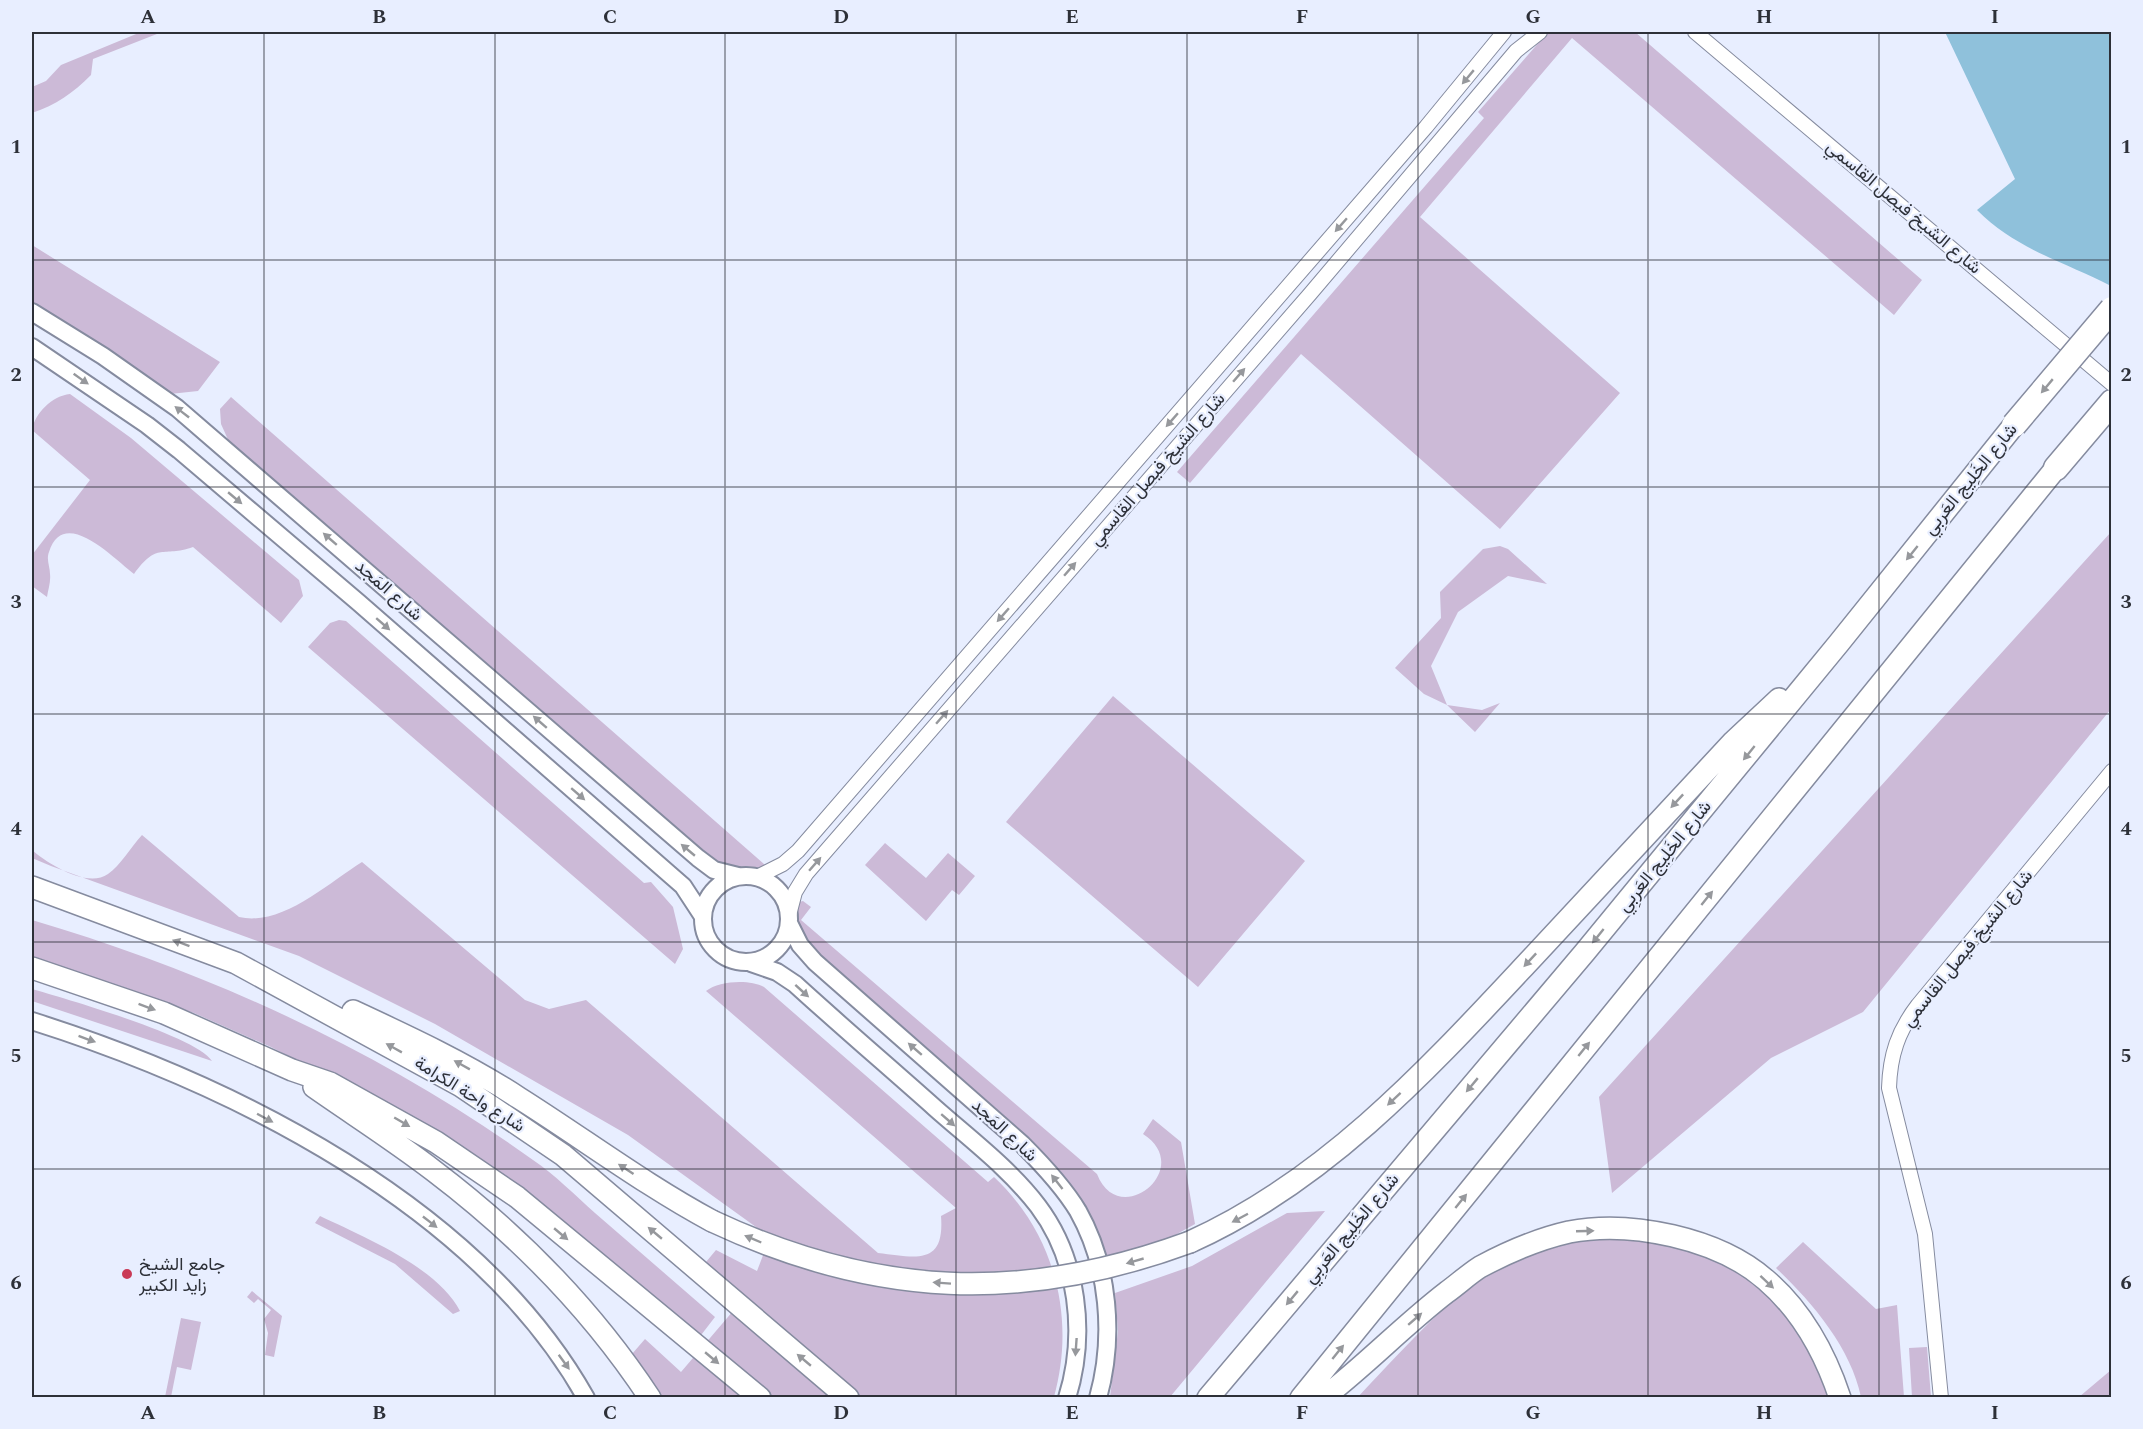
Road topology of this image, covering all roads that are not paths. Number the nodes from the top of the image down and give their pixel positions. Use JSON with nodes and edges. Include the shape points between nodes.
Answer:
{"nodes":[{"id":1,"x":1504,"y":32,"type":"edge"},
{"id":2,"x":1531,"y":32,"type":"edge"},
{"id":3,"x":1541,"y":32,"type":"edge"},
{"id":4,"x":1695,"y":32,"type":"edge"},
{"id":5,"x":2112,"y":309,"type":"edge"},
{"id":6,"x":32,"y":312,"type":"edge"},
{"id":7,"x":32,"y":347,"type":"edge"},
{"id":8,"x":2112,"y":384,"type":"edge"},
{"id":9,"x":2112,"y":402,"type":"edge"},
{"id":10,"x":2014,"y":425,"type":"joint"},
{"id":11,"x":2056,"y":468,"type":"joint"},
{"id":12,"x":1839,"y":643,"type":"junction"},
{"id":13,"x":2112,"y":771,"type":"edge"},
{"id":14,"x":738,"y":876,"type":"junction"},
{"id":15,"x":757,"y":877,"type":"junction"},
{"id":16,"x":32,"y":887,"type":"edge"},
{"id":17,"x":702,"y":915,"type":"junction"},
{"id":18,"x":789,"y":919,"type":"junction"},
{"id":19,"x":236,"y":963,"type":"junction"},
{"id":20,"x":751,"y":963,"type":"junction"},
{"id":21,"x":32,"y":968,"type":"edge"},
{"id":22,"x":32,"y":1021,"type":"edge"},
{"id":23,"x":292,"y":1070,"type":"junction"},
{"id":24,"x":586,"y":1398,"type":"edge"},
{"id":25,"x":650,"y":1398,"type":"edge"},
{"id":26,"x":760,"y":1398,"type":"edge"},
{"id":27,"x":848,"y":1398,"type":"edge"},
{"id":28,"x":1067,"y":1398,"type":"edge"},
{"id":29,"x":1098,"y":1398,"type":"edge"},
{"id":30,"x":1208,"y":1398,"type":"edge"},
{"id":31,"x":1301,"y":1398,"type":"edge"},
{"id":32,"x":1323,"y":1398,"type":"edge"},
{"id":33,"x":1840,"y":1398,"type":"edge"},
{"id":34,"x":1941,"y":1398,"type":"edge"}],
"edges":[{"from":1,"to":15,"type":"street","name":"شارع الشيخ فيصل القاسمي","one_way":true,"via":[[1419,136],[798,851]]},
{"from":2,"to":3,"type":"street"},
{"from":18,"to":3,"type":"street","name":"شارع الشيخ فيصل القاسمي","one_way":true,"via":[[795,892],[812,867],[1516,51]]},
{"from":4,"to":8,"type":"street","name":"شارع الشيخ فيصل القاسمي"},
{"from":5,"to":10,"type":"highway","name":"شارع الخَلِيج العَربِي","one_way":true,"bridge":true},
{"from":14,"to":6,"type":"street","name":"شارع المَجد","one_way":true,"via":[[714,870],[698,858],[177,408]]},
{"from":7,"to":17,"type":"street","name":"شارع المَجد","one_way":true,"via":[[147,425],[307,558],[676,880],[694,899]]},
{"from":9,"to":11,"type":"highway"},
{"from":10,"to":12,"type":"highway","name":"شارع الخَلِيج العَربِي","one_way":true},
{"from":31,"to":11,"type":"highway","one_way":true},
{"from":12,"to":19,"type":"highway","one_way":true,"bridge":true,"via":[[1733,742],[1454,1042],[1346,1143],[1271,1200],[1190,1242],[1072,1276],[949,1284],[867,1275],[788,1253],[677,1202],[460,1064],[312,991]]},
{"from":12,"to":30,"type":"highway","name":"شارع الخَلِيج العَربِي","one_way":true,"via":[[1585,952]]},
{"from":13,"to":34,"type":"street","name":"شارع الشيخ فيصل القاسمي","via":[[1918,1005],[1895,1043],[1889,1088],[1925,1234]]},
{"from":14,"to":15,"type":"street"},
{"from":14,"to":17,"type":"street","via":[[714,889]]},
{"from":15,"to":18,"type":"street","via":[[780,892]]},
{"from":19,"to":16,"type":"highway","name":"شارع واحة الكرامة","one_way":true},
{"from":17,"to":20,"type":"street","via":[[705,937],[719,954],[739,963]]},
{"from":18,"to":20,"type":"street","via":[[786,934],[773,953]]},
{"from":29,"to":18,"type":"street","name":"شارع المَجد","one_way":true,"via":[[1107,1354],[1105,1295],[1095,1253],[1077,1210],[1022,1144],[815,962],[800,945]]},
{"from":27,"to":19,"type":"highway","name":"شارع واحة الكرامة","one_way":true,"via":[[563,1155],[427,1066]]},
{"from":20,"to":28,"type":"street","name":"شارع المَجد","one_way":true,"via":[[777,972],[795,984],[999,1164],[1053,1227],[1075,1295],[1077,1343]]},
{"from":21,"to":23,"type":"highway","one_way":true,"via":[[164,1013]]},
{"from":22,"to":24,"type":"street","one_way":true,"via":[[140,1058],[207,1089],[326,1152],[384,1190],[429,1221],[511,1293]]},
{"from":23,"to":25,"type":"highway","via":[[481,1209],[592,1317]]},
{"from":23,"to":26,"type":"highway","one_way":true,"via":[[358,1097],[436,1142],[517,1197]]},
{"from":32,"to":33,"type":"highway","one_way":true,"via":[[1478,1268],[1526,1245],[1570,1232],[1640,1229],[1723,1252],[1766,1280],[1819,1346]]}]}
